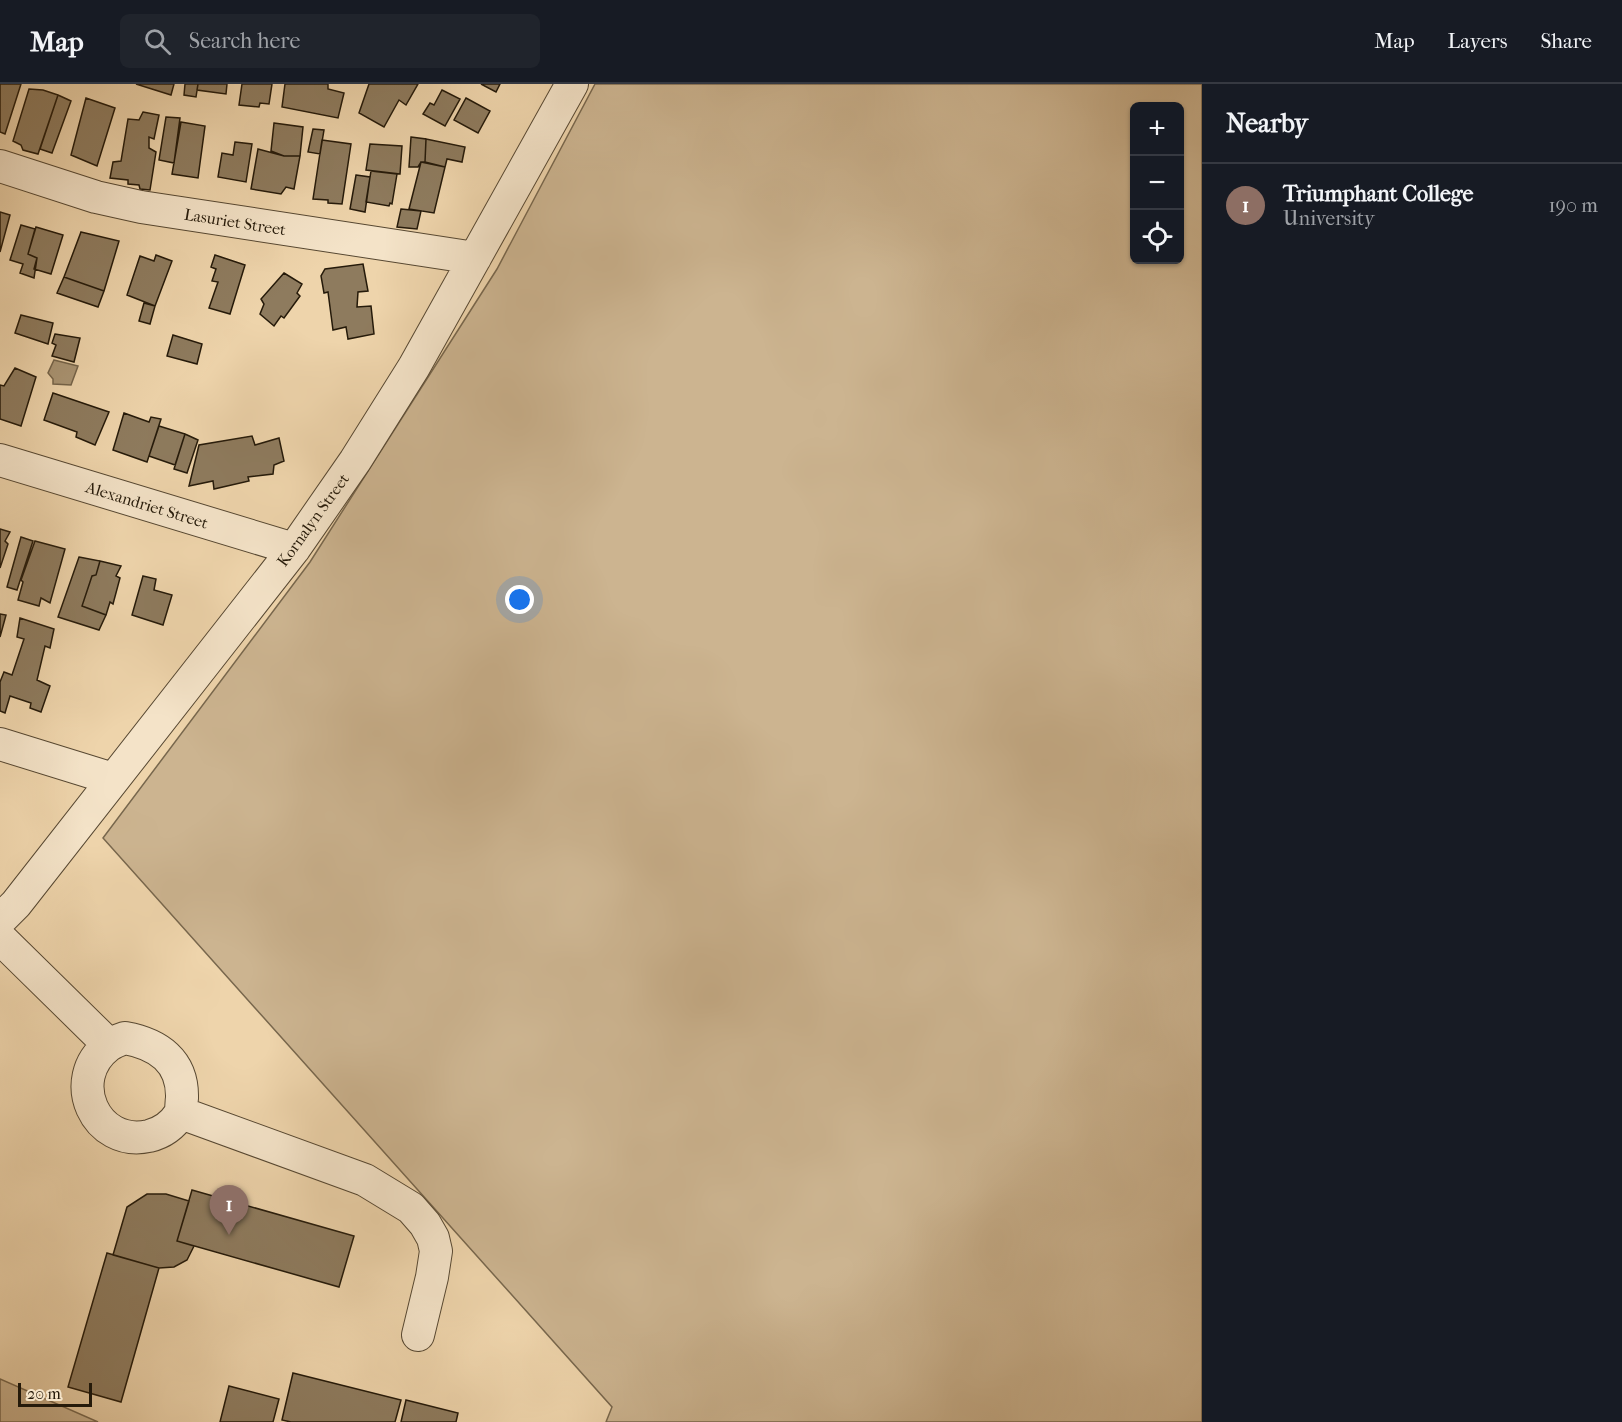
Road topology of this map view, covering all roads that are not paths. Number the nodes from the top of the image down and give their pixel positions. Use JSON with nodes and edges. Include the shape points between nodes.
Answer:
{"nodes":[{"id":1,"x":572,"y":84,"type":"edge"},
{"id":2,"x":0,"y":166,"type":"edge"},
{"id":3,"x":475,"y":258,"type":"junction"},
{"id":4,"x":0,"y":460,"type":"edge"},
{"id":5,"x":294,"y":549,"type":"junction"},
{"id":6,"x":0,"y":744,"type":"edge"},
{"id":7,"x":113,"y":779,"type":"junction"},
{"id":8,"x":0,"y":920,"type":"edge"},
{"id":9,"x":0,"y":938,"type":"edge"},
{"id":10,"x":109,"y":1045,"type":"junction"},
{"id":11,"x":181,"y":1113,"type":"junction"},
{"id":12,"x":418,"y":1335,"type":"dead end"}],
"edges":[{"from":1,"to":3,"type":"street","name":"Kornalyn Street"},
{"from":2,"to":3,"type":"street","name":"Lasuriet Street","via":[[141,207]]},
{"from":3,"to":5,"type":"street","name":"Kornalyn Street","via":[[402,386]]},
{"from":4,"to":5,"type":"street","name":"Alexandriet Street"},
{"from":5,"to":7,"type":"street","name":"Kornalyn Street"},
{"from":6,"to":7,"type":"street"},
{"from":7,"to":8,"type":"street","name":"Kornalyn Street"},
{"from":9,"to":10,"type":"street"},
{"from":10,"to":11,"type":"street","via":[[125,1038],[145,1042],[171,1059],[182,1083]]},
{"from":10,"to":11,"type":"street","via":[[89,1071],[89,1103],[97,1118],[124,1136],[140,1138],[170,1126]]},
{"from":11,"to":12,"type":"street","via":[[365,1180],[411,1208],[429,1231],[436,1251]]}]}
